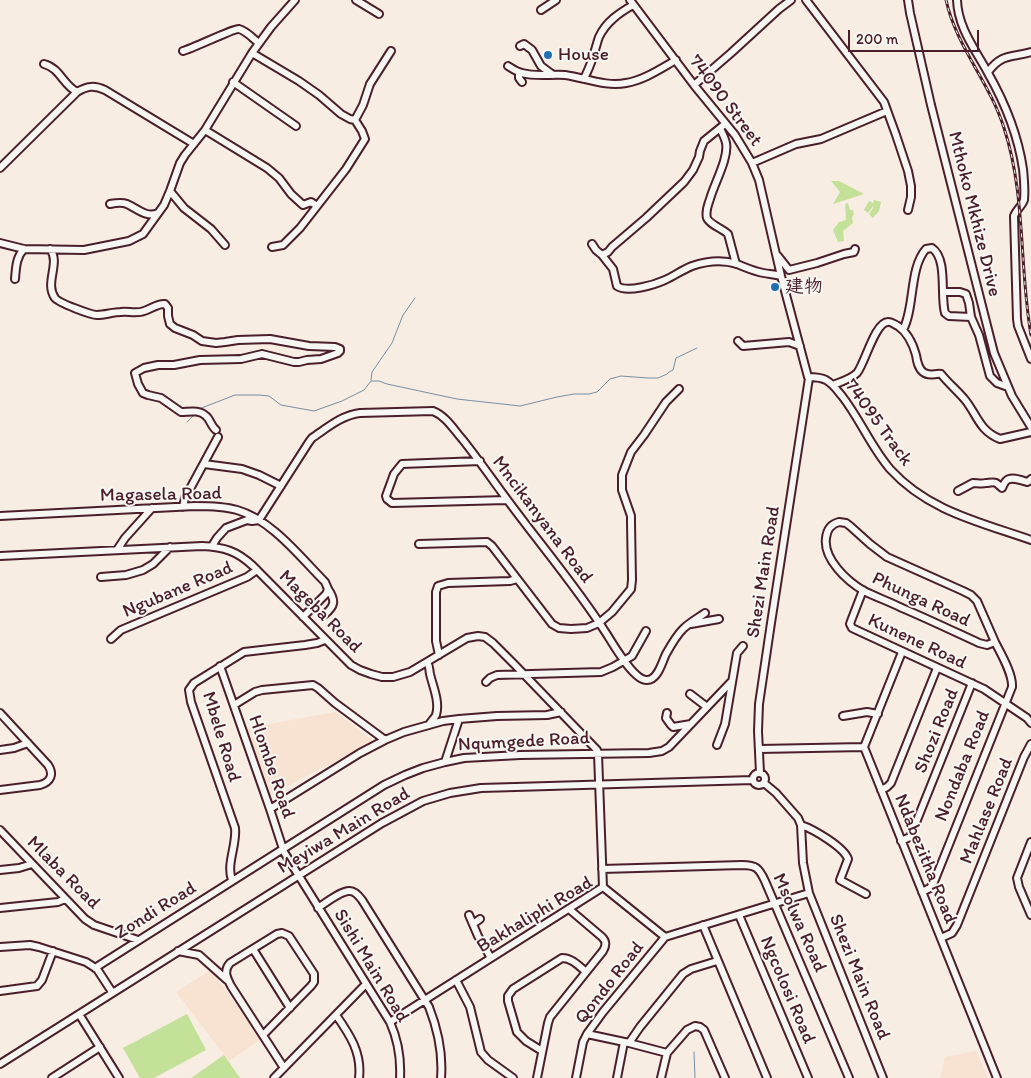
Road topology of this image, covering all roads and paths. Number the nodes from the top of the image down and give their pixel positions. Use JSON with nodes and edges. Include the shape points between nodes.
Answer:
{"nodes":[{"id":1,"x":295,"y":0,"type":"edge"},
{"id":2,"x":356,"y":0,"type":"edge"},
{"id":3,"x":556,"y":0,"type":"edge"},
{"id":4,"x":791,"y":0,"type":"edge"},
{"id":5,"x":806,"y":0,"type":"edge"},
{"id":6,"x":908,"y":0,"type":"edge"},
{"id":7,"x":957,"y":0,"type":"edge"},
{"id":8,"x":631,"y":2,"type":"edge"},
{"id":9,"x":541,"y":10,"type":"dead end"},
{"id":10,"x":379,"y":14,"type":"dead end"},
{"id":11,"x":259,"y":43,"type":"junction"},
{"id":12,"x":522,"y":44,"type":"dead end"},
{"id":13,"x":183,"y":51,"type":"dead end"},
{"id":14,"x":391,"y":51,"type":"dead end"},
{"id":15,"x":252,"y":52,"type":"junction"},
{"id":16,"x":1031,"y":52,"type":"edge"},
{"id":17,"x":676,"y":60,"type":"junction"},
{"id":18,"x":44,"y":64,"type":"dead end"},
{"id":19,"x":508,"y":66,"type":"dead end"},
{"id":20,"x":520,"y":72,"type":"junction"},
{"id":21,"x":988,"y":72,"type":"junction"},
{"id":22,"x":554,"y":75,"type":"junction"},
{"id":23,"x":584,"y":78,"type":"junction"},
{"id":24,"x":233,"y":82,"type":"junction"},
{"id":25,"x":522,"y":82,"type":"dead end"},
{"id":26,"x":694,"y":84,"type":"junction"},
{"id":27,"x":77,"y":92,"type":"junction"},
{"id":28,"x":888,"y":111,"type":"junction"},
{"id":29,"x":355,"y":120,"type":"junction"},
{"id":30,"x":296,"y":126,"type":"dead end"},
{"id":31,"x":723,"y":126,"type":"junction"},
{"id":32,"x":205,"y":130,"type":"junction"},
{"id":33,"x":194,"y":144,"type":"junction"},
{"id":34,"x":752,"y":163,"type":"junction"},
{"id":35,"x":2,"y":164,"type":"edge"},
{"id":36,"x":170,"y":191,"type":"junction"},
{"id":37,"x":110,"y":204,"type":"dead end"},
{"id":38,"x":317,"y":206,"type":"junction"},
{"id":39,"x":908,"y":210,"type":"dead end"},
{"id":40,"x":158,"y":213,"type":"junction"},
{"id":41,"x":0,"y":243,"type":"edge"},
{"id":42,"x":592,"y":244,"type":"dead end"},
{"id":43,"x":226,"y":245,"type":"dead end"},
{"id":44,"x":272,"y":247,"type":"dead end"},
{"id":45,"x":24,"y":249,"type":"junction"},
{"id":46,"x":50,"y":249,"type":"junction"},
{"id":47,"x":854,"y":249,"type":"dead end"},
{"id":48,"x":602,"y":255,"type":"junction"},
{"id":49,"x":777,"y":255,"type":"junction"},
{"id":50,"x":736,"y":264,"type":"junction"},
{"id":51,"x":781,"y":276,"type":"junction"},
{"id":52,"x":15,"y":279,"type":"dead end"},
{"id":53,"x":943,"y":292,"type":"junction"},
{"id":54,"x":971,"y":317,"type":"junction"},
{"id":55,"x":903,"y":330,"type":"junction"},
{"id":56,"x":738,"y":341,"type":"dead end"},
{"id":57,"x":800,"y":346,"type":"junction"},
{"id":58,"x":1031,"y":358,"type":"edge"},
{"id":59,"x":808,"y":377,"type":"junction"},
{"id":60,"x":833,"y":385,"type":"junction"},
{"id":61,"x":1008,"y":387,"type":"junction"},
{"id":62,"x":679,"y":389,"type":"dead end"},
{"id":63,"x":1031,"y":427,"type":"edge"},
{"id":64,"x":1031,"y":432,"type":"edge"},
{"id":65,"x":480,"y":461,"type":"junction"},
{"id":66,"x":204,"y":464,"type":"junction"},
{"id":67,"x":1031,"y":479,"type":"edge"},
{"id":68,"x":281,"y":486,"type":"junction"},
{"id":69,"x":958,"y":491,"type":"dead end"},
{"id":70,"x":507,"y":500,"type":"junction"},
{"id":71,"x":183,"y":507,"type":"junction"},
{"id":72,"x":152,"y":508,"type":"junction"},
{"id":73,"x":0,"y":516,"type":"edge"},
{"id":74,"x":259,"y":520,"type":"junction"},
{"id":75,"x":1031,"y":540,"type":"edge"},
{"id":76,"x":419,"y":544,"type":"dead end"},
{"id":77,"x":212,"y":546,"type":"junction"},
{"id":78,"x":170,"y":547,"type":"junction"},
{"id":79,"x":116,"y":550,"type":"junction"},
{"id":80,"x":0,"y":556,"type":"edge"},
{"id":81,"x":258,"y":570,"type":"junction"},
{"id":82,"x":101,"y":577,"type":"dead end"},
{"id":83,"x":517,"y":579,"type":"junction"},
{"id":84,"x":326,"y":586,"type":"junction"},
{"id":85,"x":863,"y":590,"type":"junction"},
{"id":86,"x":705,"y":613,"type":"dead end"},
{"id":87,"x":324,"y":615,"type":"dead end"},
{"id":88,"x":303,"y":617,"type":"junction"},
{"id":89,"x":719,"y":618,"type":"dead end"},
{"id":90,"x":599,"y":623,"type":"junction"},
{"id":91,"x":689,"y":624,"type":"junction"},
{"id":92,"x":646,"y":631,"type":"dead end"},
{"id":93,"x":111,"y":639,"type":"dead end"},
{"id":94,"x":325,"y":640,"type":"junction"},
{"id":95,"x":995,"y":642,"type":"junction"},
{"id":96,"x":743,"y":646,"type":"dead end"},
{"id":97,"x":902,"y":652,"type":"junction"},
{"id":98,"x":439,"y":655,"type":"junction"},
{"id":99,"x":623,"y":661,"type":"junction"},
{"id":100,"x":427,"y":662,"type":"junction"},
{"id":101,"x":220,"y":666,"type":"junction"},
{"id":102,"x":937,"y":668,"type":"junction"},
{"id":103,"x":524,"y":674,"type":"junction"},
{"id":104,"x":486,"y":682,"type":"dead end"},
{"id":105,"x":731,"y":682,"type":"junction"},
{"id":106,"x":972,"y":683,"type":"junction"},
{"id":107,"x":690,"y":694,"type":"dead end"},
{"id":108,"x":1005,"y":703,"type":"junction"},
{"id":109,"x":234,"y":705,"type":"junction"},
{"id":110,"x":707,"y":706,"type":"junction"},
{"id":111,"x":561,"y":712,"type":"junction"},
{"id":112,"x":0,"y":713,"type":"edge"},
{"id":113,"x":667,"y":713,"type":"dead end"},
{"id":114,"x":878,"y":714,"type":"junction"},
{"id":115,"x":843,"y":716,"type":"dead end"},
{"id":116,"x":459,"y":719,"type":"junction"},
{"id":117,"x":1031,"y":722,"type":"edge"},
{"id":118,"x":691,"y":724,"type":"junction"},
{"id":119,"x":429,"y":725,"type":"junction"},
{"id":120,"x":385,"y":740,"type":"junction"},
{"id":121,"x":28,"y":743,"type":"junction"},
{"id":122,"x":1031,"y":744,"type":"edge"},
{"id":123,"x":717,"y":746,"type":"dead end"},
{"id":124,"x":864,"y":748,"type":"junction"},
{"id":125,"x":759,"y":749,"type":"junction"},
{"id":126,"x":0,"y":750,"type":"edge"},
{"id":127,"x":598,"y":754,"type":"junction"},
{"id":128,"x":445,"y":762,"type":"junction"},
{"id":129,"x":760,"y":773,"type":"junction"},
{"id":130,"x":752,"y":780,"type":"junction"},
{"id":131,"x":764,"y":783,"type":"junction"},
{"id":132,"x":600,"y":784,"type":"junction"},
{"id":133,"x":0,"y":790,"type":"edge"},
{"id":134,"x":881,"y":790,"type":"junction"},
{"id":135,"x":270,"y":809,"type":"junction"},
{"id":136,"x":800,"y":825,"type":"junction"},
{"id":137,"x":0,"y":830,"type":"edge"},
{"id":138,"x":902,"y":841,"type":"junction"},
{"id":139,"x":1031,"y":842,"type":"edge"},
{"id":140,"x":282,"y":849,"type":"junction"},
{"id":141,"x":32,"y":864,"type":"junction"},
{"id":142,"x":602,"y":869,"type":"junction"},
{"id":143,"x":0,"y":870,"type":"edge"},
{"id":144,"x":298,"y":875,"type":"junction"},
{"id":145,"x":232,"y":880,"type":"junction"},
{"id":146,"x":603,"y":887,"type":"junction"},
{"id":147,"x":922,"y":892,"type":"junction"},
{"id":148,"x":809,"y":893,"type":"junction"},
{"id":149,"x":866,"y":894,"type":"dead end"},
{"id":150,"x":65,"y":899,"type":"junction"},
{"id":151,"x":775,"y":903,"type":"junction"},
{"id":152,"x":0,"y":908,"type":"edge"},
{"id":153,"x":318,"y":908,"type":"junction"},
{"id":154,"x":569,"y":909,"type":"junction"},
{"id":155,"x":739,"y":914,"type":"junction"},
{"id":156,"x":469,"y":915,"type":"dead end"},
{"id":157,"x":1031,"y":915,"type":"edge"},
{"id":158,"x":480,"y":919,"type":"dead end"},
{"id":159,"x":473,"y":924,"type":"junction"},
{"id":160,"x":703,"y":925,"type":"junction"},
{"id":161,"x":665,"y":937,"type":"junction"},
{"id":162,"x":941,"y":938,"type":"junction"},
{"id":163,"x":138,"y":940,"type":"junction"},
{"id":164,"x":0,"y":947,"type":"edge"},
{"id":165,"x":253,"y":949,"type":"junction"},
{"id":166,"x":53,"y":951,"type":"junction"},
{"id":167,"x":178,"y":951,"type":"junction"},
{"id":168,"x":491,"y":958,"type":"junction"},
{"id":169,"x":717,"y":961,"type":"junction"},
{"id":170,"x":95,"y":968,"type":"junction"},
{"id":171,"x":586,"y":972,"type":"junction"},
{"id":172,"x":228,"y":980,"type":"junction"},
{"id":173,"x":456,"y":980,"type":"junction"},
{"id":174,"x":366,"y":984,"type":"junction"},
{"id":175,"x":0,"y":991,"type":"edge"},
{"id":176,"x":112,"y":992,"type":"junction"},
{"id":177,"x":425,"y":1000,"type":"junction"},
{"id":178,"x":290,"y":1008,"type":"junction"},
{"id":179,"x":79,"y":1014,"type":"junction"},
{"id":180,"x":336,"y":1014,"type":"junction"},
{"id":181,"x":390,"y":1022,"type":"junction"},
{"id":182,"x":587,"y":1034,"type":"junction"},
{"id":183,"x":263,"y":1035,"type":"junction"},
{"id":184,"x":626,"y":1042,"type":"junction"},
{"id":185,"x":100,"y":1047,"type":"junction"},
{"id":186,"x":542,"y":1050,"type":"junction"},
{"id":187,"x":667,"y":1053,"type":"junction"},
{"id":188,"x":0,"y":1064,"type":"edge"},
{"id":189,"x":284,"y":1068,"type":"junction"},
{"id":190,"x":443,"y":1077,"type":"edge"},
{"id":191,"x":994,"y":1077,"type":"edge"},
{"id":192,"x":52,"y":1078,"type":"edge"},
{"id":193,"x":119,"y":1078,"type":"edge"},
{"id":194,"x":274,"y":1078,"type":"edge"},
{"id":195,"x":359,"y":1078,"type":"edge"},
{"id":196,"x":400,"y":1078,"type":"edge"},
{"id":197,"x":513,"y":1078,"type":"edge"},
{"id":198,"x":537,"y":1078,"type":"edge"},
{"id":199,"x":576,"y":1078,"type":"edge"},
{"id":200,"x":616,"y":1078,"type":"edge"},
{"id":201,"x":661,"y":1078,"type":"edge"},
{"id":202,"x":725,"y":1078,"type":"edge"},
{"id":203,"x":767,"y":1078,"type":"edge"},
{"id":204,"x":808,"y":1078,"type":"edge"},
{"id":205,"x":849,"y":1078,"type":"edge"},
{"id":206,"x":883,"y":1078,"type":"edge"}],
"edges":[{"from":1,"to":11,"type":"street"},
{"from":2,"to":10,"type":"street"},
{"from":3,"to":9,"type":"street"},
{"from":4,"to":26,"type":"street"},
{"from":5,"to":28,"type":"street"},
{"from":6,"to":61,"type":"street","name":"Mthoko Mkhize Drive","via":[[984,318]]},
{"from":7,"to":21,"type":"street","via":[[961,24]]},
{"from":8,"to":17,"type":"street","name":"74090 Street"},
{"from":8,"to":23,"type":"street","via":[[598,38]]},
{"from":11,"to":13,"type":"street","via":[[242,30],[234,29]]},
{"from":11,"to":15,"type":"street"},
{"from":12,"to":22,"type":"street","via":[[532,50],[541,66]]},
{"from":14,"to":29,"type":"street","via":[[370,84]]},
{"from":15,"to":24,"type":"street"},
{"from":15,"to":29,"type":"street"},
{"from":16,"to":21,"type":"street","via":[[1003,58]]},
{"from":17,"to":23,"type":"street","via":[[650,75],[626,83],[609,84]]},
{"from":17,"to":26,"type":"street","name":"74090 Street"},
{"from":18,"to":27,"type":"street","via":[[55,69]]},
{"from":19,"to":20,"type":"street"},
{"from":20,"to":22,"type":"street"},
{"from":20,"to":25,"type":"street"},
{"from":21,"to":58,"type":"street","via":[[1008,111],[1021,160],[1025,190],[1023,202],[1014,216],[1017,320]]},
{"from":22,"to":23,"type":"street"},
{"from":24,"to":30,"type":"street"},
{"from":24,"to":32,"type":"street"},
{"from":26,"to":31,"type":"street","name":"74090 Street"},
{"from":27,"to":33,"type":"street","via":[[88,86],[98,87]]},
{"from":27,"to":35,"type":"street"},
{"from":28,"to":34,"type":"street"},
{"from":28,"to":39,"type":"street","via":[[908,170],[911,186]]},
{"from":29,"to":38,"type":"street","via":[[365,139]]},
{"from":31,"to":34,"type":"street","name":"74090 Street","via":[[735,135]]},
{"from":31,"to":48,"type":"street","via":[[704,141],[693,170],[684,182]]},
{"from":31,"to":50,"type":"street","via":[[726,152],[706,210],[710,222],[728,234]]},
{"from":32,"to":33,"type":"street"},
{"from":32,"to":38,"type":"street","via":[[267,168],[303,204],[311,202]]},
{"from":33,"to":36,"type":"street","via":[[180,163]]},
{"from":34,"to":49,"type":"street","name":"74090 Street"},
{"from":36,"to":40,"type":"street"},
{"from":36,"to":43,"type":"street","via":[[184,208]]},
{"from":37,"to":40,"type":"street","via":[[124,203],[148,215]]},
{"from":38,"to":44,"type":"street","via":[[283,245]]},
{"from":40,"to":46,"type":"street","via":[[143,234],[129,241],[84,250]]},
{"from":41,"to":45,"type":"street"},
{"from":42,"to":48,"type":"street"},
{"from":45,"to":46,"type":"street"},
{"from":45,"to":52,"type":"street","via":[[18,255]]},
{"from":46,"to":66,"type":"street","via":[[54,256],[54,297],[90,314],[139,312],[165,304],[170,324],[205,342],[270,339],[340,349],[338,353],[321,359],[294,362],[262,354],[241,359],[158,364],[135,373],[143,393],[161,398],[181,412],[207,416],[217,433]]},
{"from":47,"to":49,"type":"street","via":[[854,252],[789,270]]},
{"from":48,"to":50,"type":"street","via":[[613,269],[617,286],[626,289],[665,280],[702,263],[718,260]]},
{"from":49,"to":51,"type":"street","name":"74090 Street"},
{"from":50,"to":51,"type":"street"},
{"from":51,"to":57,"type":"street","name":"74090 Street"},
{"from":53,"to":54,"type":"street","via":[[966,294]]},
{"from":53,"to":54,"type":"street","via":[[946,314]]},
{"from":53,"to":55,"type":"street","via":[[938,254],[929,248],[923,252],[918,266],[909,317]]},
{"from":54,"to":61,"type":"street","via":[[990,376]]},
{"from":55,"to":60,"type":"street","via":[[890,322],[883,324],[857,373]]},
{"from":55,"to":64,"type":"street","via":[[924,373],[940,374],[966,402],[981,426],[1003,440]]},
{"from":56,"to":57,"type":"street","via":[[743,346],[790,342]]},
{"from":57,"to":59,"type":"street","name":"74090 Street"},
{"from":59,"to":60,"type":"street","name":"74095 Track","via":[[822,378]]},
{"from":59,"to":125,"type":"street","name":"Shezi Main Road","via":[[759,704]]},
{"from":60,"to":75,"type":"street","name":"74095 Track","via":[[890,469],[907,485],[949,511]]},
{"from":61,"to":63,"type":"street","name":"Mthoko Mkhize Drive"},
{"from":62,"to":90,"type":"street","via":[[631,452],[622,475],[624,498],[632,522],[632,586],[616,608]]},
{"from":65,"to":68,"type":"street","name":"Mncikanyana Road","via":[[443,417],[434,411],[354,414],[312,438]]},
{"from":65,"to":70,"type":"street","name":"Mncikanyana Road"},
{"from":65,"to":70,"type":"street","via":[[402,464],[394,474],[387,499],[392,503]]},
{"from":66,"to":68,"type":"street","via":[[242,470]]},
{"from":66,"to":71,"type":"street"},
{"from":67,"to":69,"type":"street","via":[[1027,482],[1008,479],[1002,488],[992,482],[973,483]]},
{"from":68,"to":74,"type":"street","name":"Mncikanyana Road"},
{"from":70,"to":90,"type":"street","name":"Mncikanyana Road"},
{"from":71,"to":72,"type":"street","name":"Magasela Road"},
{"from":71,"to":74,"type":"street","name":"Magasela Road","via":[[229,508]]},
{"from":72,"to":73,"type":"street","name":"Magasela Road"},
{"from":72,"to":79,"type":"street"},
{"from":74,"to":77,"type":"street","via":[[247,520],[226,528]]},
{"from":74,"to":84,"type":"street","name":"Magasela Road","via":[[281,537]]},
{"from":76,"to":83,"type":"street","via":[[487,542]]},
{"from":77,"to":78,"type":"street","name":"Mageba Road"},
{"from":77,"to":81,"type":"street","name":"Mageba Road","via":[[234,552]]},
{"from":78,"to":79,"type":"street","name":"Mageba Road"},
{"from":78,"to":82,"type":"street","via":[[143,570]]},
{"from":79,"to":80,"type":"street","name":"Mageba Road"},
{"from":81,"to":88,"type":"street","name":"Mageba Road"},
{"from":81,"to":93,"type":"street","name":"Ngubane Road","via":[[121,630]]},
{"from":83,"to":90,"type":"street","via":[[556,627],[582,628]]},
{"from":83,"to":98,"type":"street","via":[[438,586],[436,641]]},
{"from":84,"to":87,"type":"street","via":[[332,595],[333,607]]},
{"from":84,"to":88,"type":"street","via":[[326,594]]},
{"from":85,"to":95,"type":"street","name":"Phunga Road","via":[[982,644]]},
{"from":85,"to":95,"type":"street","name":"Phunga Road","via":[[838,569],[826,552],[827,531],[835,523],[846,523],[887,557],[974,598]]},
{"from":85,"to":97,"type":"street","name":"Kunene Road","via":[[850,626]]},
{"from":86,"to":91,"type":"street"},
{"from":88,"to":94,"type":"street","name":"Mageba Road"},
{"from":89,"to":91,"type":"street"},
{"from":90,"to":99,"type":"street","name":"Mncikanyana Road"},
{"from":91,"to":99,"type":"street","name":"Mncikanyana Road","via":[[677,636],[651,680],[638,678]]},
{"from":92,"to":99,"type":"street","via":[[632,656]]},
{"from":94,"to":100,"type":"street","name":"Mageba Road","via":[[351,665],[382,677],[402,675]]},
{"from":94,"to":101,"type":"street","name":"Mbele Road","via":[[244,652]]},
{"from":95,"to":108,"type":"street","name":"Kunene Road","via":[[1012,682]]},
{"from":96,"to":105,"type":"street","via":[[736,653]]},
{"from":97,"to":102,"type":"street","name":"Kunene Road"},
{"from":97,"to":114,"type":"street"},
{"from":98,"to":100,"type":"street","name":"Mageba Road"},
{"from":98,"to":103,"type":"street","name":"Mageba Road","via":[[467,638],[478,636],[492,643]]},
{"from":99,"to":103,"type":"street","via":[[601,672]]},
{"from":100,"to":119,"type":"street","via":[[436,700],[436,714]]},
{"from":101,"to":109,"type":"street","name":"Hlombe Road"},
{"from":101,"to":145,"type":"street","name":"Mbele Road","via":[[194,683],[189,694],[235,828],[230,870]]},
{"from":102,"to":106,"type":"street","name":"Kunene Road"},
{"from":102,"to":134,"type":"street","via":[[891,783]]},
{"from":103,"to":104,"type":"street","via":[[497,676]]},
{"from":103,"to":111,"type":"street","name":"Mageba Road"},
{"from":105,"to":110,"type":"street","name":"Nqumgede Road"},
{"from":105,"to":123,"type":"street","via":[[725,724]]},
{"from":106,"to":108,"type":"street","name":"Kunene Road"},
{"from":106,"to":138,"type":"street","name":"Shozi Road","via":[[912,834]]},
{"from":107,"to":110,"type":"street"},
{"from":108,"to":117,"type":"street","name":"Kunene Road"},
{"from":108,"to":147,"type":"street","name":"Nondaba Road","via":[[934,882]]},
{"from":109,"to":120,"type":"street","via":[[262,690],[313,685]]},
{"from":109,"to":135,"type":"street","name":"Hlombe Road"},
{"from":110,"to":118,"type":"street","name":"Nqumgede Road"},
{"from":111,"to":116,"type":"street"},
{"from":111,"to":127,"type":"street","name":"Mageba Road"},
{"from":112,"to":121,"type":"street"},
{"from":113,"to":118,"type":"street","via":[[666,718],[674,727]]},
{"from":114,"to":115,"type":"street","via":[[867,712]]},
{"from":114,"to":124,"type":"street"},
{"from":116,"to":119,"type":"street"},
{"from":116,"to":128,"type":"street"},
{"from":118,"to":127,"type":"street","name":"Nqumgede Road","via":[[662,751]]},
{"from":119,"to":120,"type":"street"},
{"from":120,"to":135,"type":"street"},
{"from":121,"to":126,"type":"street"},
{"from":121,"to":133,"type":"street","via":[[51,769],[49,781]]},
{"from":122,"to":162,"type":"street","name":"Mahlase Road","via":[[957,925],[952,933]]},
{"from":124,"to":125,"type":"street"},
{"from":124,"to":134,"type":"street","name":"Ndabezitha Road"},
{"from":125,"to":129,"type":"street","name":"Shezi Main Road"},
{"from":127,"to":128,"type":"street","name":"Nqumgede Road","via":[[480,757]]},
{"from":127,"to":132,"type":"street"},
{"from":128,"to":140,"type":"street","name":"Nqumgede Road","via":[[384,785]]},
{"from":129,"to":130,"type":"street"},
{"from":129,"to":131,"type":"street","name":"Shezi Main Road"},
{"from":130,"to":131,"type":"street","name":"Shezi Main Road","via":[[758,785]]},
{"from":130,"to":132,"type":"street","name":"Meyiwa Main Road"},
{"from":131,"to":136,"type":"street","name":"Shezi Main Road","via":[[795,813]]},
{"from":132,"to":142,"type":"street"},
{"from":132,"to":144,"type":"street","name":"Meyiwa Main Road","via":[[450,792],[423,801],[382,822]]},
{"from":134,"to":138,"type":"street","name":"Ndabezitha Road"},
{"from":135,"to":140,"type":"street","name":"Hlombe Road"},
{"from":136,"to":148,"type":"street","name":"Shezi Main Road"},
{"from":136,"to":149,"type":"street","via":[[816,832],[846,854],[848,859],[840,880]]},
{"from":137,"to":141,"type":"street","name":"Mlaba Road"},
{"from":138,"to":147,"type":"street","name":"Ndabezitha Road"},
{"from":139,"to":157,"type":"street","via":[[1018,878]]},
{"from":140,"to":144,"type":"street","name":"Hlombe Road"},
{"from":140,"to":145,"type":"street","name":"Nqumgede Road"},
{"from":141,"to":143,"type":"street"},
{"from":141,"to":150,"type":"street","name":"Mlaba Road"},
{"from":142,"to":146,"type":"street"},
{"from":142,"to":151,"type":"street","name":"Msolwa Road","via":[[752,866],[762,874]]},
{"from":144,"to":153,"type":"street","name":"Sishi Main Road"},
{"from":144,"to":167,"type":"street","name":"Meyiwa Main Road"},
{"from":145,"to":163,"type":"street","name":"Zondi Road"},
{"from":146,"to":154,"type":"street","name":"Bakhaliphi Road"},
{"from":146,"to":161,"type":"street","name":"Bakhaliphi Road"},
{"from":147,"to":162,"type":"street","name":"Ndabezitha Road"},
{"from":148,"to":151,"type":"street"},
{"from":148,"to":206,"type":"street","name":"Shezi Main Road"},
{"from":150,"to":152,"type":"street"},
{"from":150,"to":163,"type":"street","name":"Mlaba Road","via":[[90,922]]},
{"from":151,"to":155,"type":"street"},
{"from":151,"to":205,"type":"street","name":"Msolwa Road"},
{"from":153,"to":174,"type":"street","name":"Sishi Main Road"},
{"from":153,"to":177,"type":"street","via":[[348,890],[357,894]]},
{"from":154,"to":168,"type":"street","name":"Bakhaliphi Road"},
{"from":154,"to":171,"type":"street","via":[[606,942]]},
{"from":155,"to":160,"type":"street"},
{"from":155,"to":204,"type":"street","name":"Ngcolosi Road"},
{"from":156,"to":159,"type":"street"},
{"from":158,"to":159,"type":"street"},
{"from":159,"to":168,"type":"street"},
{"from":160,"to":161,"type":"street"},
{"from":160,"to":169,"type":"street"},
{"from":161,"to":182,"type":"street","name":"Qondo Road"},
{"from":162,"to":191,"type":"street","name":"Ndabezitha Road"},
{"from":163,"to":170,"type":"street","name":"Zondi Road"},
{"from":164,"to":166,"type":"street","via":[[30,945]]},
{"from":165,"to":172,"type":"street","via":[[228,966]]},
{"from":165,"to":178,"type":"street"},
{"from":165,"to":178,"type":"street","via":[[277,934],[286,934],[314,974],[314,982]]},
{"from":166,"to":170,"type":"street"},
{"from":166,"to":175,"type":"street","via":[[37,986]]},
{"from":167,"to":172,"type":"street","via":[[199,955]]},
{"from":167,"to":176,"type":"street","name":"Meyiwa Main Road"},
{"from":168,"to":173,"type":"street","name":"Bakhaliphi Road"},
{"from":169,"to":184,"type":"street","via":[[683,974]]},
{"from":169,"to":203,"type":"street"},
{"from":170,"to":176,"type":"street"},
{"from":171,"to":186,"type":"street","via":[[550,1017]]},
{"from":171,"to":186,"type":"street","via":[[562,958],[510,993],[508,1001],[517,1032]]},
{"from":172,"to":183,"type":"street"},
{"from":173,"to":177,"type":"street","name":"Bakhaliphi Road"},
{"from":173,"to":197,"type":"street","via":[[470,1007],[481,1052]]},
{"from":174,"to":180,"type":"street"},
{"from":174,"to":181,"type":"street","name":"Sishi Main Road"},
{"from":176,"to":179,"type":"street","name":"Meyiwa Main Road"},
{"from":177,"to":181,"type":"street","name":"Bakhaliphi Road"},
{"from":177,"to":190,"type":"street","via":[[440,1042]]},
{"from":178,"to":183,"type":"street"},
{"from":179,"to":185,"type":"street"},
{"from":179,"to":188,"type":"street","name":"Meyiwa Main Road"},
{"from":180,"to":189,"type":"street"},
{"from":180,"to":195,"type":"street","via":[[356,1047],[360,1061]]},
{"from":181,"to":196,"type":"street","name":"Sishi Main Road","via":[[399,1048]]},
{"from":182,"to":184,"type":"street"},
{"from":182,"to":199,"type":"street","name":"Qondo Road"},
{"from":183,"to":189,"type":"street"},
{"from":184,"to":187,"type":"street"},
{"from":184,"to":200,"type":"street"},
{"from":185,"to":192,"type":"street"},
{"from":185,"to":193,"type":"street"},
{"from":186,"to":198,"type":"street"},
{"from":187,"to":201,"type":"street"},
{"from":187,"to":202,"type":"street","via":[[689,1028],[700,1027],[707,1034]]},
{"from":189,"to":194,"type":"street"}]}
